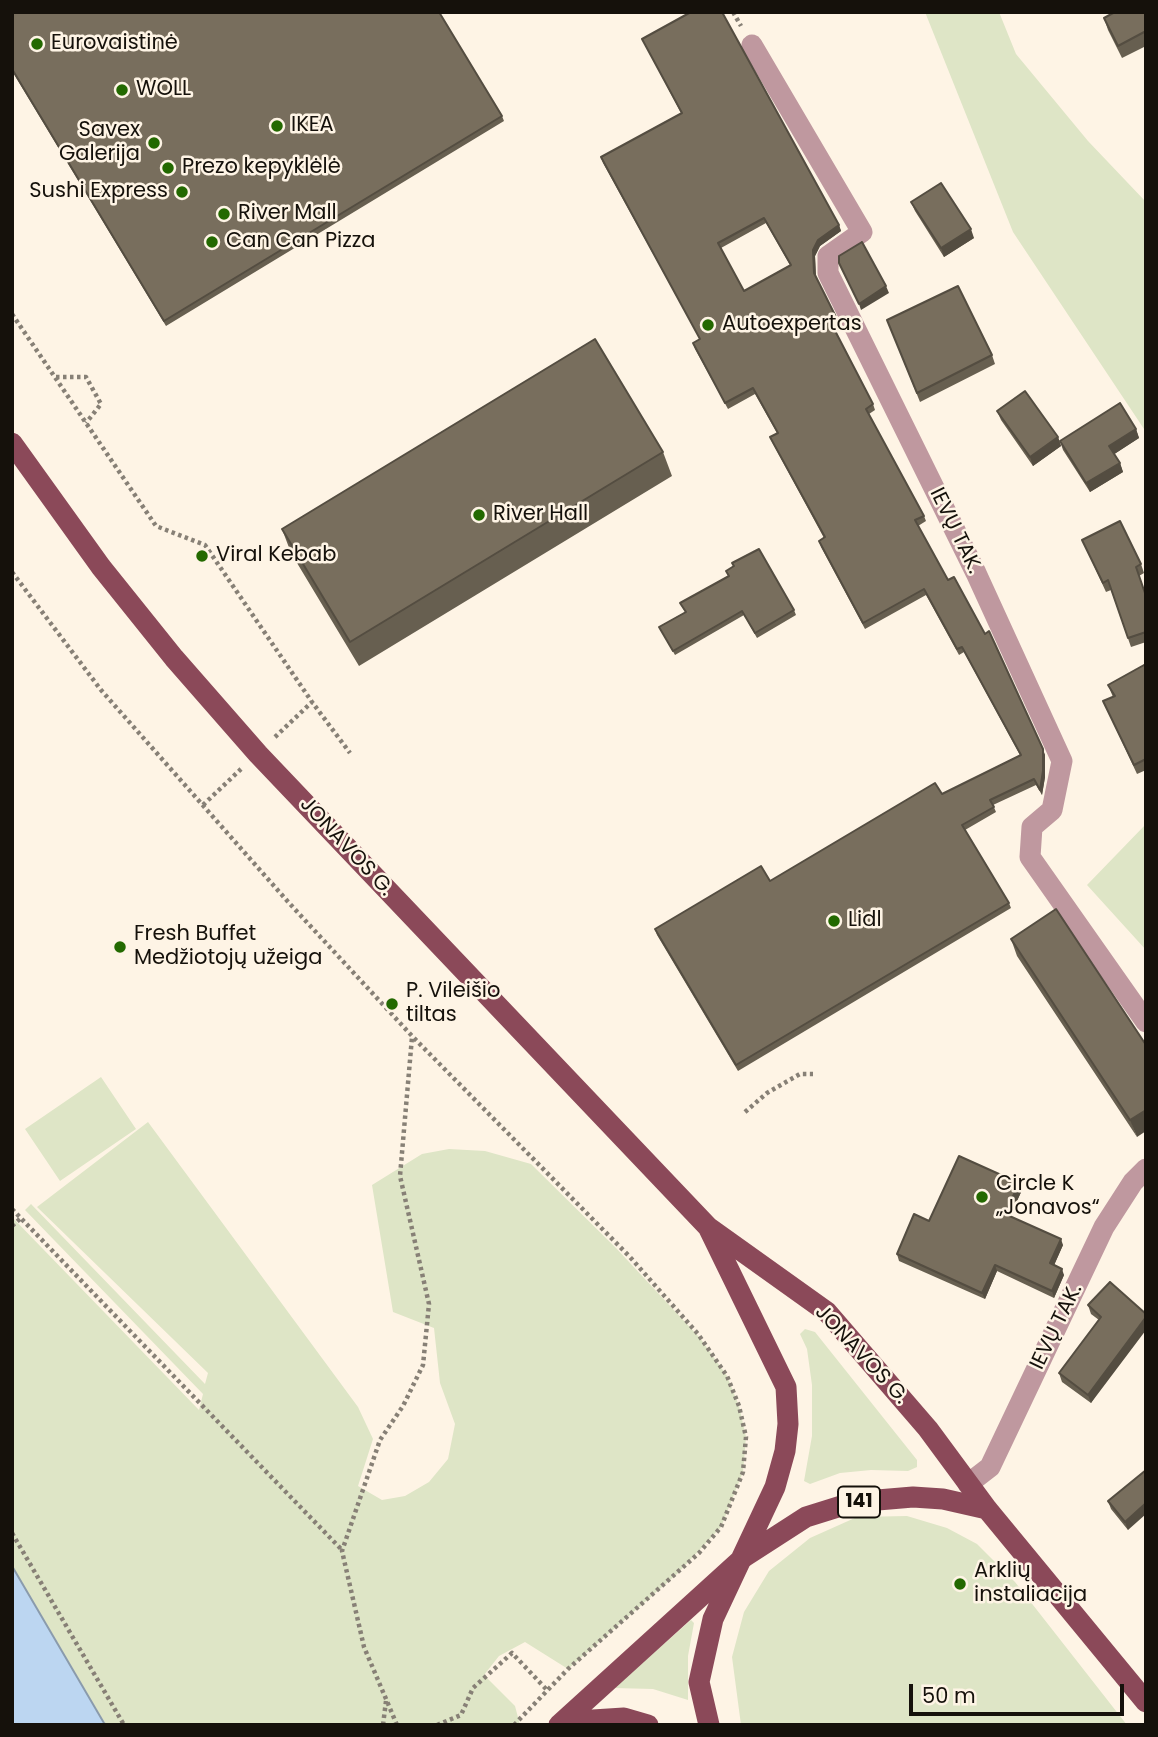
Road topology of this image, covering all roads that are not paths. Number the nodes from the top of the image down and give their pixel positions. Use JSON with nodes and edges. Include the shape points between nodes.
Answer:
{"nodes":[{"id":1,"x":752,"y":45,"type":"dead end"},
{"id":2,"x":12,"y":443,"type":"edge"},
{"id":3,"x":1146,"y":1022,"type":"edge"},
{"id":4,"x":1146,"y":1169,"type":"edge"},
{"id":5,"x":708,"y":1227,"type":"junction"},
{"id":6,"x":968,"y":1484,"type":"junction"},
{"id":7,"x":988,"y":1509,"type":"junction"},
{"id":8,"x":744,"y":1558,"type":"junction"},
{"id":9,"x":1146,"y":1702,"type":"edge"},
{"id":10,"x":559,"y":1725,"type":"edge"},
{"id":11,"x":578,"y":1725,"type":"edge"},
{"id":12,"x":648,"y":1725,"type":"edge"},
{"id":13,"x":709,"y":1725,"type":"edge"}],
"edges":[{"from":1,"to":3,"type":"street","name":"IEVŲ TAK.","via":[[862,232],[828,257],[828,273],[976,573],[1062,761],[1052,810],[1032,827],[1030,857]]},
{"from":2,"to":5,"type":"main road","name":"JONAVOS G.","via":[[101,567],[249,744]]},
{"from":4,"to":6,"type":"street","name":"IEVŲ TAK.","via":[[1104,1227],[990,1467]]},
{"from":5,"to":6,"type":"main road","name":"JONAVOS G.","via":[[827,1312],[928,1429]]},
{"from":5,"to":8,"type":"main road","name":"JONAVOS G.","via":[[786,1387],[785,1451],[775,1487]]},
{"from":6,"to":7,"type":"main road","name":"JONAVOS G."},
{"from":7,"to":8,"type":"main road","number":"141","via":[[912,1497],[854,1503],[806,1517]]},
{"from":7,"to":9,"type":"main road","name":"JONAVOS G."},
{"from":8,"to":10,"type":"main road","number":"141"},
{"from":8,"to":13,"type":"main road","name":"JONAVOS G.","via":[[713,1619],[699,1682]]},
{"from":11,"to":12,"type":"main road","via":[[624,1718]]}]}
